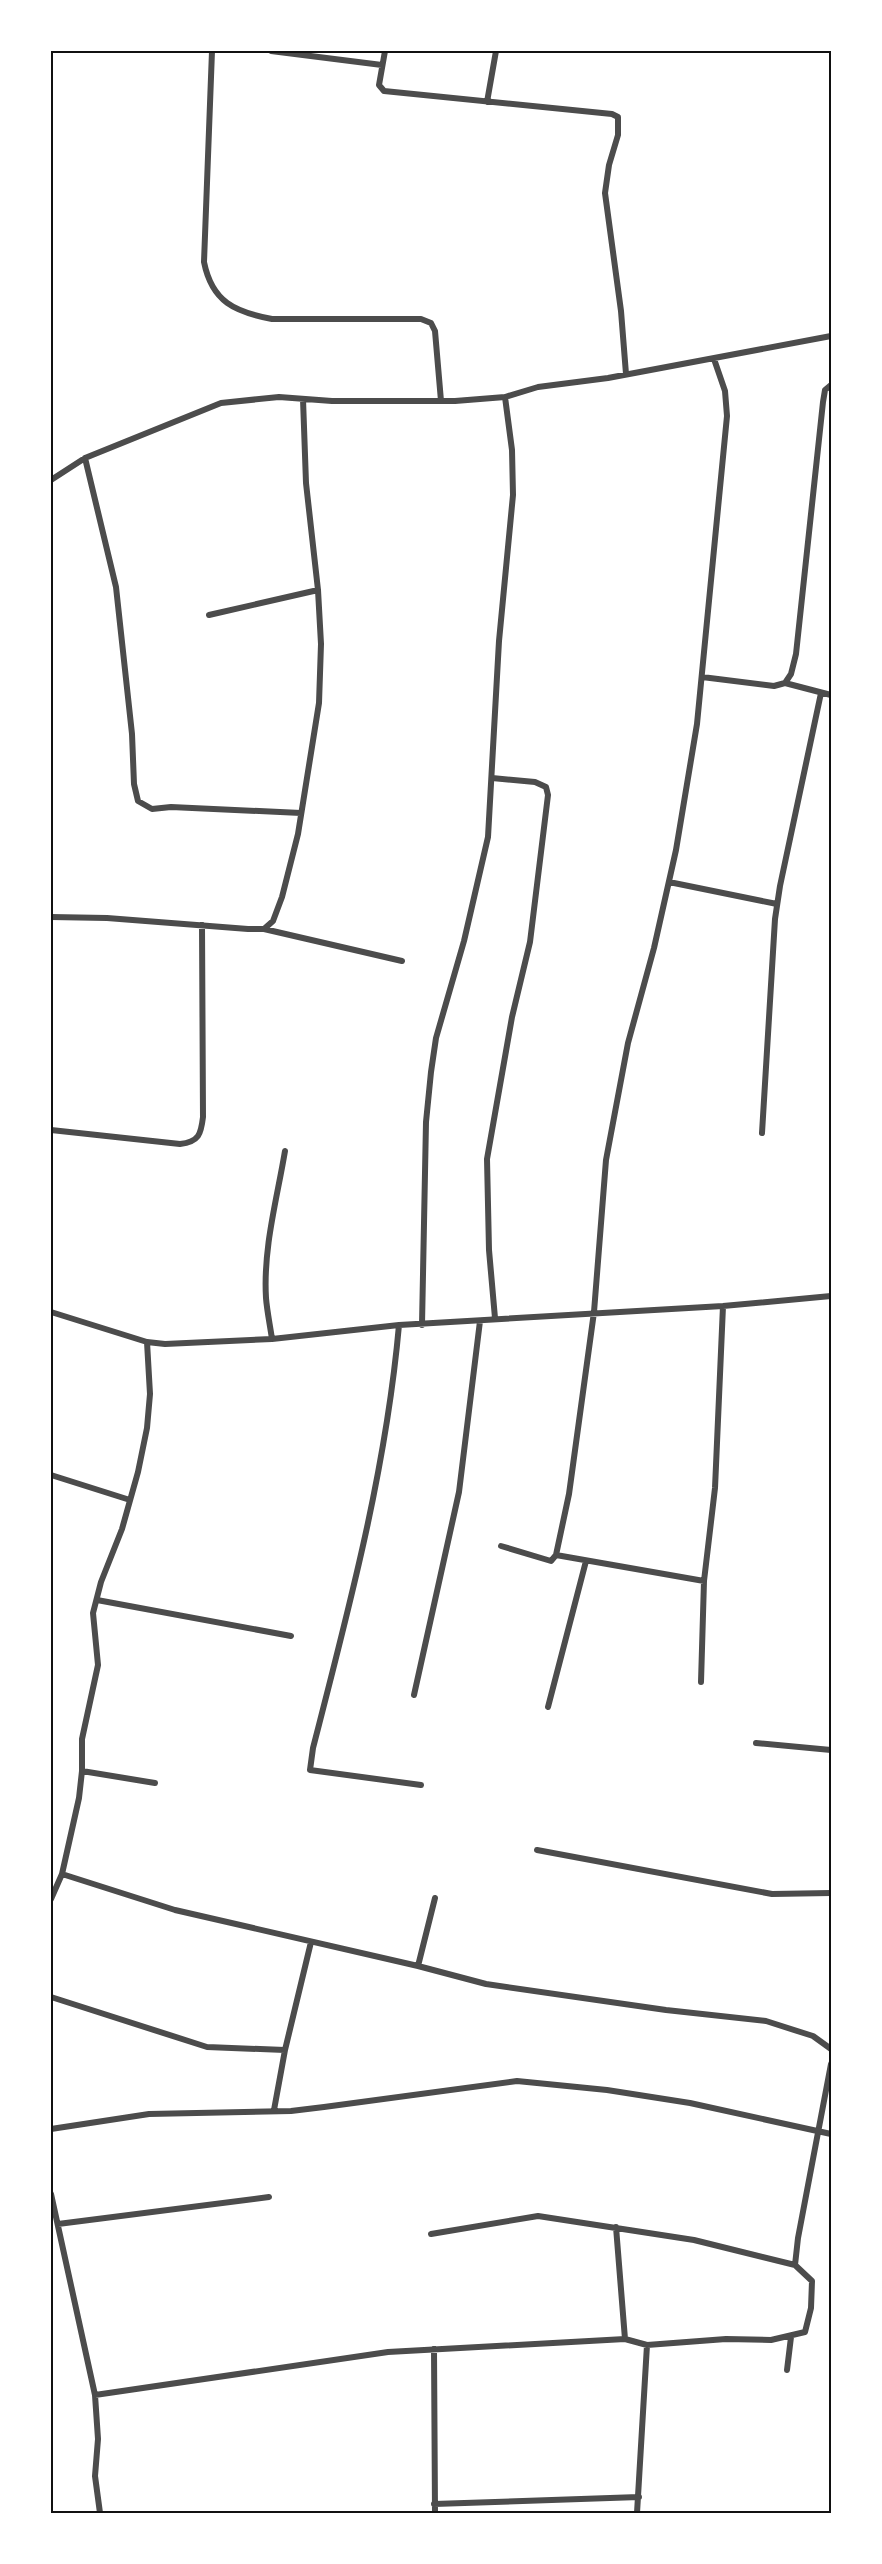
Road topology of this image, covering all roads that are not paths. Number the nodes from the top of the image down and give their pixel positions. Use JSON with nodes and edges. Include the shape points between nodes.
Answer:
{"nodes":[{"id":1,"x":212,"y":51,"type":"edge"},
{"id":2,"x":271,"y":51,"type":"edge"},
{"id":3,"x":385,"y":51,"type":"edge"},
{"id":4,"x":496,"y":51,"type":"edge"},
{"id":5,"x":382,"y":65,"type":"junction"},
{"id":6,"x":487,"y":102,"type":"junction"},
{"id":7,"x":831,"y":336,"type":"edge"},
{"id":8,"x":714,"y":359,"type":"junction"},
{"id":9,"x":626,"y":374,"type":"junction"},
{"id":10,"x":831,"y":384,"type":"edge"},
{"id":11,"x":505,"y":397,"type":"junction"},
{"id":12,"x":303,"y":399,"type":"junction"},
{"id":13,"x":441,"y":401,"type":"junction"},
{"id":14,"x":85,"y":458,"type":"junction"},
{"id":15,"x":51,"y":480,"type":"edge"},
{"id":16,"x":318,"y":590,"type":"junction"},
{"id":17,"x":209,"y":615,"type":"dead end"},
{"id":18,"x":702,"y":677,"type":"junction"},
{"id":19,"x":785,"y":684,"type":"junction"},
{"id":20,"x":821,"y":693,"type":"junction"},
{"id":21,"x":831,"y":695,"type":"edge"},
{"id":22,"x":492,"y":778,"type":"junction"},
{"id":23,"x":301,"y":813,"type":"junction"},
{"id":24,"x":669,"y":882,"type":"junction"},
{"id":25,"x":777,"y":904,"type":"junction"},
{"id":26,"x":51,"y":917,"type":"edge"},
{"id":27,"x":202,"y":925,"type":"junction"},
{"id":28,"x":264,"y":929,"type":"junction"},
{"id":29,"x":402,"y":961,"type":"dead end"},
{"id":30,"x":51,"y":1130,"type":"edge"},
{"id":31,"x":762,"y":1133,"type":"dead end"},
{"id":32,"x":285,"y":1150,"type":"dead end"},
{"id":33,"x":831,"y":1296,"type":"edge"},
{"id":34,"x":723,"y":1306,"type":"junction"},
{"id":35,"x":51,"y":1312,"type":"edge"},
{"id":36,"x":594,"y":1312,"type":"junction"},
{"id":37,"x":495,"y":1318,"type":"junction"},
{"id":38,"x":480,"y":1321,"type":"junction"},
{"id":39,"x":422,"y":1324,"type":"junction"},
{"id":40,"x":399,"y":1325,"type":"junction"},
{"id":41,"x":272,"y":1339,"type":"junction"},
{"id":42,"x":147,"y":1342,"type":"junction"},
{"id":43,"x":51,"y":1475,"type":"edge"},
{"id":44,"x":130,"y":1500,"type":"junction"},
{"id":45,"x":501,"y":1546,"type":"dead end"},
{"id":46,"x":556,"y":1555,"type":"junction"},
{"id":47,"x":586,"y":1561,"type":"junction"},
{"id":48,"x":704,"y":1581,"type":"junction"},
{"id":49,"x":97,"y":1600,"type":"junction"},
{"id":50,"x":291,"y":1636,"type":"dead end"},
{"id":51,"x":701,"y":1682,"type":"dead end"},
{"id":52,"x":414,"y":1695,"type":"dead end"},
{"id":53,"x":548,"y":1707,"type":"dead end"},
{"id":54,"x":756,"y":1743,"type":"dead end"},
{"id":55,"x":831,"y":1750,"type":"edge"},
{"id":56,"x":82,"y":1771,"type":"junction"},
{"id":57,"x":155,"y":1783,"type":"dead end"},
{"id":58,"x":421,"y":1785,"type":"dead end"},
{"id":59,"x":537,"y":1850,"type":"dead end"},
{"id":60,"x":62,"y":1874,"type":"junction"},
{"id":61,"x":831,"y":1893,"type":"edge"},
{"id":62,"x":435,"y":1898,"type":"dead end"},
{"id":63,"x":51,"y":1899,"type":"edge"},
{"id":64,"x":311,"y":1942,"type":"junction"},
{"id":65,"x":418,"y":1966,"type":"junction"},
{"id":66,"x":51,"y":1997,"type":"edge"},
{"id":67,"x":831,"y":2049,"type":"edge"},
{"id":68,"x":285,"y":2050,"type":"junction"},
{"id":69,"x":831,"y":2064,"type":"edge"},
{"id":70,"x":274,"y":2110,"type":"junction"},
{"id":71,"x":51,"y":2128,"type":"edge"},
{"id":72,"x":818,"y":2131,"type":"junction"},
{"id":73,"x":831,"y":2134,"type":"edge"},
{"id":74,"x":51,"y":2194,"type":"edge"},
{"id":75,"x":269,"y":2197,"type":"dead end"},
{"id":76,"x":58,"y":2224,"type":"junction"},
{"id":77,"x":616,"y":2227,"type":"junction"},
{"id":78,"x":431,"y":2234,"type":"dead end"},
{"id":79,"x":795,"y":2265,"type":"junction"},
{"id":80,"x":790,"y":2337,"type":"junction"},
{"id":81,"x":625,"y":2339,"type":"junction"},
{"id":82,"x":647,"y":2345,"type":"junction"},
{"id":83,"x":434,"y":2349,"type":"junction"},
{"id":84,"x":788,"y":2370,"type":"dead end"},
{"id":85,"x":95,"y":2395,"type":"junction"},
{"id":86,"x":639,"y":2497,"type":"junction"},
{"id":87,"x":434,"y":2504,"type":"junction"},
{"id":88,"x":100,"y":2513,"type":"edge"},
{"id":89,"x":435,"y":2513,"type":"edge"},
{"id":90,"x":637,"y":2513,"type":"edge"}],
"edges":[{"from":1,"to":13,"type":"street","via":[[204,262],[214,292],[227,304],[272,319],[421,319],[431,323]]},
{"from":2,"to":5,"type":"street"},
{"from":3,"to":5,"type":"street"},
{"from":4,"to":6,"type":"street"},
{"from":5,"to":6,"type":"street","via":[[378,85],[384,91]]},
{"from":6,"to":9,"type":"street","via":[[618,117],[618,135],[604,193]]},
{"from":7,"to":8,"type":"street"},
{"from":8,"to":9,"type":"street"},
{"from":8,"to":18,"type":"street","via":[[725,391],[727,416]]},
{"from":9,"to":11,"type":"street","via":[[538,387]]},
{"from":10,"to":19,"type":"street","via":[[825,390],[823,402],[796,654]]},
{"from":11,"to":13,"type":"street"},
{"from":11,"to":22,"type":"street","via":[[513,495],[499,641]]},
{"from":12,"to":13,"type":"street"},
{"from":12,"to":14,"type":"street","via":[[260,398],[221,403]]},
{"from":12,"to":16,"type":"street","via":[[306,483]]},
{"from":14,"to":15,"type":"street"},
{"from":14,"to":23,"type":"street","via":[[116,587],[138,801],[152,809]]},
{"from":16,"to":17,"type":"street"},
{"from":16,"to":23,"type":"street","via":[[319,703]]},
{"from":18,"to":19,"type":"street"},
{"from":18,"to":24,"type":"street"},
{"from":19,"to":20,"type":"street"},
{"from":20,"to":21,"type":"street"},
{"from":20,"to":25,"type":"street"},
{"from":22,"to":37,"type":"street","via":[[535,782],[546,787],[549,795],[530,942],[512,1017],[487,1159]]},
{"from":22,"to":39,"type":"street","via":[[486,846],[436,1038],[431,1072]]},
{"from":23,"to":28,"type":"street","via":[[282,897],[273,921]]},
{"from":24,"to":25,"type":"street"},
{"from":24,"to":36,"type":"street","via":[[628,1042],[606,1160]]},
{"from":25,"to":31,"type":"street"},
{"from":26,"to":27,"type":"street"},
{"from":27,"to":28,"type":"street"},
{"from":27,"to":30,"type":"street","via":[[201,1135],[193,1143],[180,1144]]},
{"from":28,"to":29,"type":"street"},
{"from":32,"to":41,"type":"street","via":[[266,1270]]},
{"from":33,"to":34,"type":"street"},
{"from":34,"to":36,"type":"street"},
{"from":34,"to":48,"type":"street","via":[[715,1488]]},
{"from":35,"to":42,"type":"street"},
{"from":36,"to":37,"type":"street"},
{"from":36,"to":46,"type":"street","via":[[569,1494]]},
{"from":37,"to":38,"type":"street"},
{"from":38,"to":39,"type":"street"},
{"from":38,"to":52,"type":"street","via":[[459,1492]]},
{"from":39,"to":40,"type":"street"},
{"from":40,"to":41,"type":"street"},
{"from":40,"to":58,"type":"street","via":[[379,1480],[310,1770]]},
{"from":41,"to":42,"type":"street"},
{"from":42,"to":44,"type":"street","via":[[149,1405]]},
{"from":43,"to":44,"type":"street"},
{"from":44,"to":49,"type":"street"},
{"from":45,"to":46,"type":"street","via":[[551,1561]]},
{"from":46,"to":47,"type":"street"},
{"from":47,"to":48,"type":"street"},
{"from":47,"to":53,"type":"street"},
{"from":48,"to":51,"type":"street"},
{"from":49,"to":50,"type":"street"},
{"from":49,"to":56,"type":"street","via":[[93,1613],[98,1665],[82,1739]]},
{"from":54,"to":55,"type":"street"},
{"from":56,"to":57,"type":"street"},
{"from":56,"to":60,"type":"street"},
{"from":59,"to":61,"type":"street","via":[[772,1894]]},
{"from":60,"to":63,"type":"street"},
{"from":60,"to":64,"type":"street","via":[[175,1910]]},
{"from":62,"to":65,"type":"street"},
{"from":64,"to":65,"type":"street"},
{"from":64,"to":68,"type":"street"},
{"from":65,"to":67,"type":"street","via":[[536,1992],[766,2021],[805,2033]]},
{"from":66,"to":68,"type":"street","via":[[207,2047]]},
{"from":68,"to":70,"type":"street"},
{"from":69,"to":72,"type":"street"},
{"from":70,"to":71,"type":"street","via":[[149,2114]]},
{"from":70,"to":72,"type":"street","via":[[324,2107],[517,2080],[690,2103]]},
{"from":72,"to":73,"type":"street"},
{"from":72,"to":79,"type":"street"},
{"from":74,"to":76,"type":"street"},
{"from":75,"to":76,"type":"street"},
{"from":76,"to":85,"type":"street"},
{"from":77,"to":78,"type":"street","via":[[538,2216]]},
{"from":77,"to":79,"type":"street","via":[[694,2240]]},
{"from":77,"to":81,"type":"street"},
{"from":79,"to":80,"type":"street","via":[[812,2282],[812,2308],[805,2332]]},
{"from":80,"to":82,"type":"street"},
{"from":80,"to":84,"type":"street"},
{"from":81,"to":82,"type":"street"},
{"from":81,"to":83,"type":"street"},
{"from":82,"to":86,"type":"street"},
{"from":83,"to":85,"type":"street","via":[[321,2361]]},
{"from":83,"to":87,"type":"street"},
{"from":85,"to":88,"type":"street","via":[[95,2475]]},
{"from":86,"to":87,"type":"street"},
{"from":86,"to":90,"type":"street"},
{"from":87,"to":89,"type":"street"}]}
